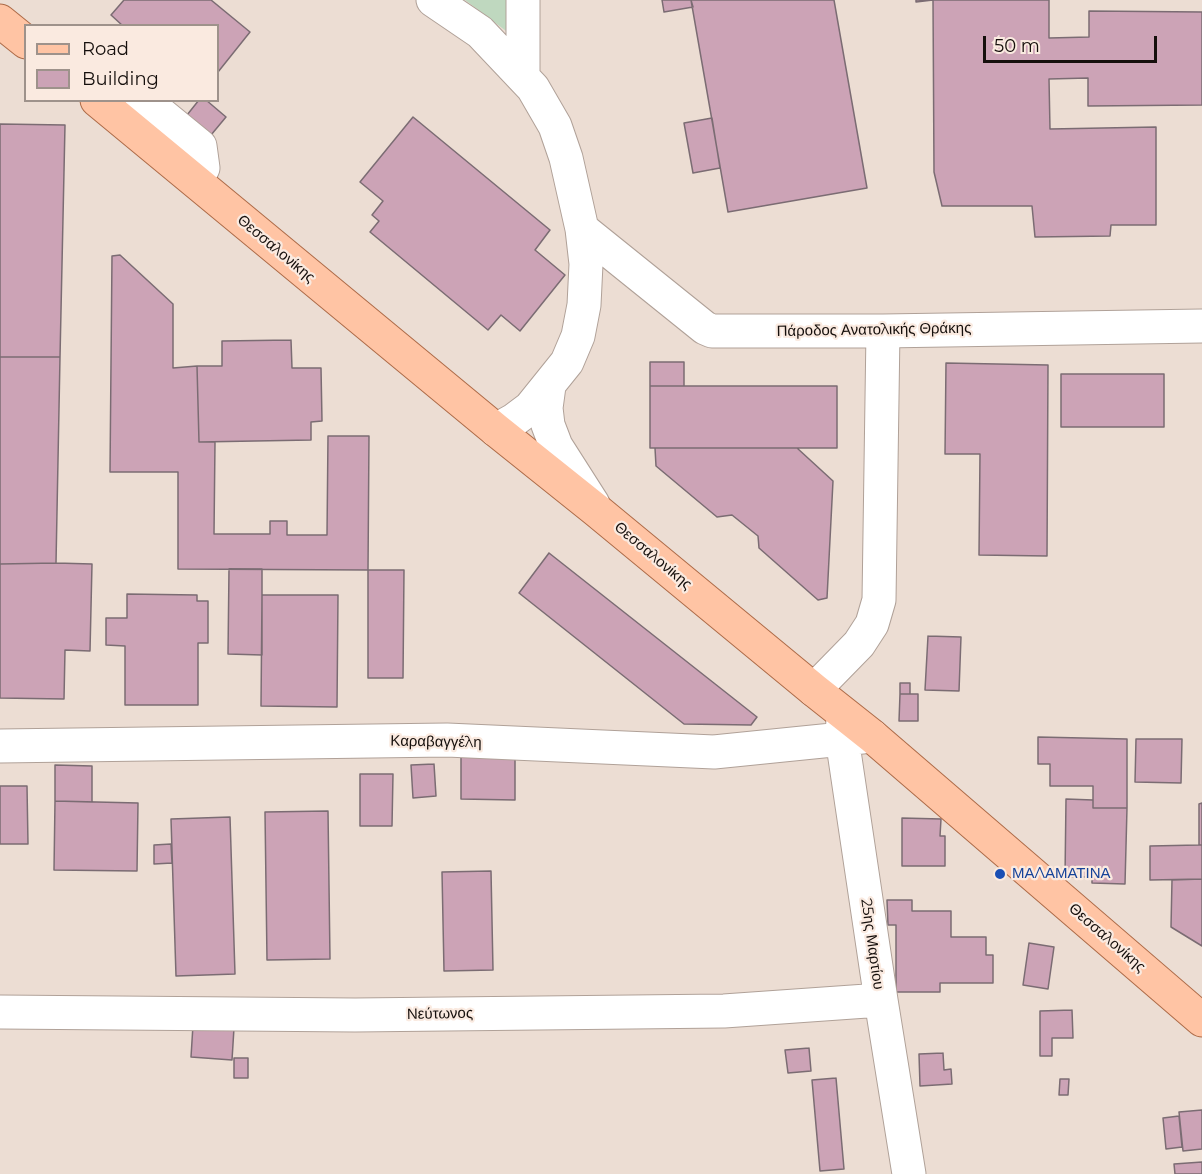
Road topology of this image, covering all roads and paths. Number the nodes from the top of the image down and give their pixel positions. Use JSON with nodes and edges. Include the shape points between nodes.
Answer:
{"nodes":[{"id":1,"x":433,"y":0,"type":"edge"},
{"id":2,"x":523,"y":0,"type":"edge"},
{"id":3,"x":0,"y":21,"type":"edge"},
{"id":4,"x":24,"y":40,"type":"edge"},
{"id":5,"x":523,"y":77,"type":"junction"},
{"id":6,"x":99,"y":102,"type":"edge"},
{"id":7,"x":137,"y":114,"type":"dead end"},
{"id":8,"x":203,"y":168,"type":"dead end"},
{"id":9,"x":582,"y":229,"type":"junction"},
{"id":10,"x":1202,"y":326,"type":"edge"},
{"id":11,"x":883,"y":331,"type":"junction"},
{"id":12,"x":549,"y":386,"type":"junction"},
{"id":13,"x":496,"y":430,"type":"junction"},
{"id":14,"x":596,"y":510,"type":"junction"},
{"id":15,"x":814,"y":690,"type":"junction"},
{"id":16,"x":853,"y":729,"type":"junction"},
{"id":17,"x":0,"y":746,"type":"edge"},
{"id":18,"x":880,"y":1000,"type":"junction"},
{"id":19,"x":1196,"y":1009,"type":"edge"},
{"id":20,"x":0,"y":1012,"type":"edge"},
{"id":21,"x":909,"y":1174,"type":"edge"}],
"edges":[{"from":1,"to":5,"type":"street","via":[[480,32]]},
{"from":2,"to":5,"type":"street"},
{"from":3,"to":4,"type":"main road"},
{"from":5,"to":9,"type":"street","via":[[555,126]]},
{"from":6,"to":13,"type":"main road","name":"Θεσσαλονίκης"},
{"from":7,"to":8,"type":"street","via":[[156,110],[200,146]]},
{"from":9,"to":11,"type":"street","name":"Πάροδος Ανατολικής Θράκης","via":[[712,332]]},
{"from":9,"to":12,"type":"street","via":[[586,264],[578,336],[567,362]]},
{"from":10,"to":11,"type":"street","name":"Πάροδος Ανατολικής Θράκης"},
{"from":11,"to":15,"type":"street","via":[[879,600],[872,624],[859,644]]},
{"from":12,"to":13,"type":"street","via":[[530,408]]},
{"from":12,"to":14,"type":"street","via":[[548,425],[568,468]]},
{"from":13,"to":14,"type":"main road","name":"Θεσσαλονίκης"},
{"from":14,"to":15,"type":"main road","name":"Θεσσαλονίκης"},
{"from":15,"to":16,"type":"main road","name":"Θεσσαλονίκης"},
{"from":16,"to":17,"type":"street","name":"Καραβαγγέλη","via":[[714,752],[447,740]]},
{"from":16,"to":18,"type":"street","name":"25ης Μαρτίου"},
{"from":16,"to":19,"type":"main road","name":"Θεσσαλονίκης"},
{"from":18,"to":20,"type":"street","name":"Νεύτωνος","via":[[724,1011],[355,1015]]},
{"from":18,"to":21,"type":"street","name":"25ης Μαρτίου"}]}
